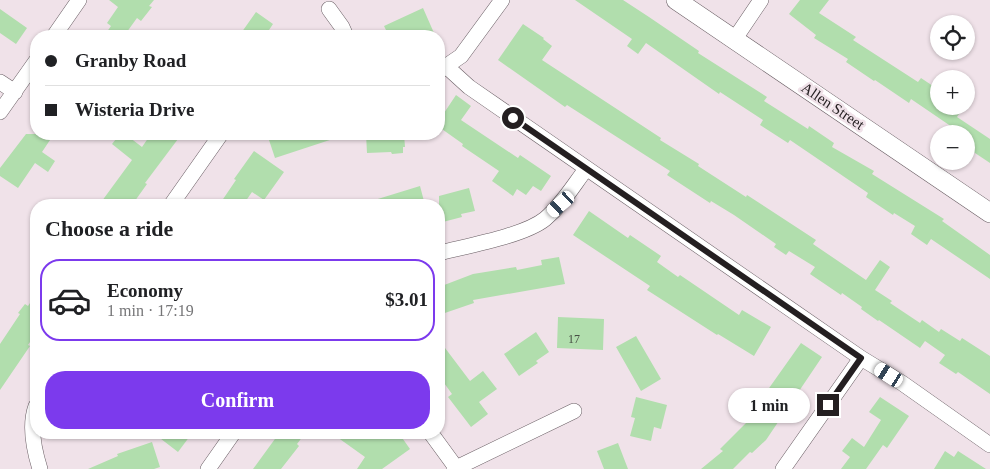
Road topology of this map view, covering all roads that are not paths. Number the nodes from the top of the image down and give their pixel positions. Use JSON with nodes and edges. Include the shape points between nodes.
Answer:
{"nodes":[{"id":1,"x":79,"y":0,"type":"edge"},
{"id":2,"x":502,"y":0,"type":"edge"},
{"id":3,"x":676,"y":0,"type":"edge"},
{"id":4,"x":761,"y":0,"type":"edge"},
{"id":5,"x":330,"y":9,"type":"dead end"},
{"id":6,"x":58,"y":30,"type":"edge"},
{"id":7,"x":343,"y":30,"type":"edge"},
{"id":8,"x":734,"y":40,"type":"junction"},
{"id":9,"x":445,"y":68,"type":"edge"},
{"id":10,"x":30,"y":69,"type":"edge"},
{"id":11,"x":445,"y":71,"type":"edge"},
{"id":12,"x":0,"y":82,"type":"edge"},
{"id":13,"x":14,"y":92,"type":"junction"},
{"id":14,"x":0,"y":112,"type":"edge"},
{"id":15,"x":217,"y":140,"type":"edge"},
{"id":16,"x":586,"y":168,"type":"junction"},
{"id":17,"x":174,"y":199,"type":"edge"},
{"id":18,"x":990,"y":212,"type":"edge"},
{"id":19,"x":445,"y":251,"type":"edge"},
{"id":20,"x":861,"y":358,"type":"junction"},
{"id":21,"x":574,"y":410,"type":"dead end"},
{"id":22,"x":34,"y":439,"type":"edge"},
{"id":23,"x":229,"y":439,"type":"edge"},
{"id":24,"x":435,"y":439,"type":"edge"},
{"id":25,"x":990,"y":445,"type":"edge"},
{"id":26,"x":40,"y":469,"type":"edge"},
{"id":27,"x":208,"y":469,"type":"edge"},
{"id":28,"x":456,"y":469,"type":"edge"},
{"id":29,"x":784,"y":469,"type":"edge"}],
"edges":[{"from":1,"to":6,"type":"street"},
{"from":2,"to":9,"type":"street","via":[[461,56]]},
{"from":3,"to":8,"type":"street","name":"Allen Street"},
{"from":4,"to":8,"type":"street"},
{"from":5,"to":7,"type":"street"},
{"from":8,"to":18,"type":"street","name":"Allen Street"},
{"from":10,"to":13,"type":"street"},
{"from":11,"to":16,"type":"street"},
{"from":12,"to":13,"type":"street"},
{"from":13,"to":14,"type":"street"},
{"from":15,"to":17,"type":"street"},
{"from":16,"to":19,"type":"street","via":[[561,204],[543,220],[518,232]]},
{"from":16,"to":20,"type":"street"},
{"from":20,"to":25,"type":"street"},
{"from":20,"to":29,"type":"street"},
{"from":21,"to":28,"type":"street"},
{"from":22,"to":26,"type":"street"},
{"from":23,"to":27,"type":"street"},
{"from":24,"to":28,"type":"street"}]}
